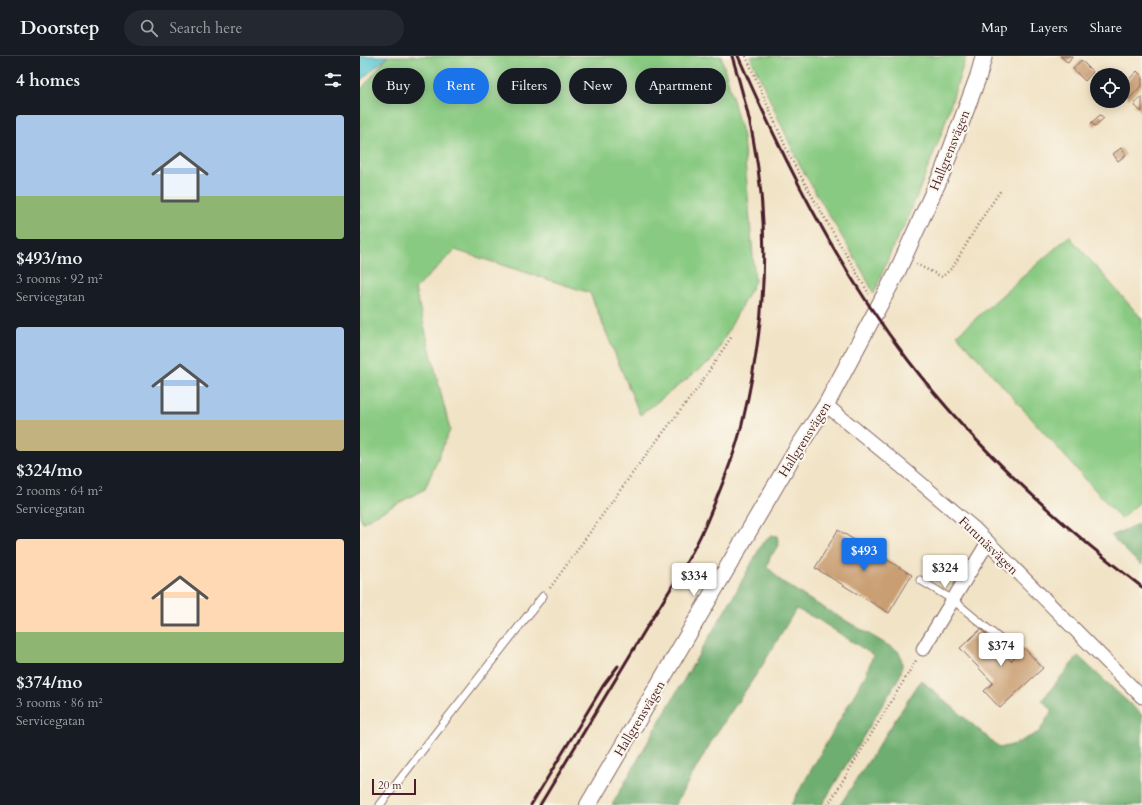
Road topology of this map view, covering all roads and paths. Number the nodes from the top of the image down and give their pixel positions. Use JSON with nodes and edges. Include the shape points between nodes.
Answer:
{"nodes":[{"id":1,"x":746,"y":56,"type":"edge"},
{"id":2,"x":984,"y":56,"type":"edge"},
{"id":3,"x":1001,"y":190,"type":"dead end"},
{"id":4,"x":903,"y":258,"type":"junction"},
{"id":5,"x":875,"y":314,"type":"junction"},
{"id":6,"x":732,"y":336,"type":"dead end"},
{"id":7,"x":826,"y":405,"type":"junction"},
{"id":8,"x":988,"y":542,"type":"junction"},
{"id":9,"x":920,"y":580,"type":"dead end"},
{"id":10,"x":544,"y":596,"type":"joint"},
{"id":11,"x":953,"y":600,"type":"junction"},
{"id":12,"x":1006,"y":644,"type":"dead end"},
{"id":13,"x":923,"y":649,"type":"joint"},
{"id":14,"x":1142,"y":697,"type":"edge"},
{"id":15,"x":380,"y":805,"type":"edge"},
{"id":16,"x":588,"y":805,"type":"edge"},
{"id":17,"x":828,"y":805,"type":"edge"}],
"edges":[{"from":1,"to":5,"type":"path","via":[[790,157],[868,294]]},
{"from":2,"to":4,"type":"street","name":"Hallgrensvägen","via":[[943,171]]},
{"from":3,"to":4,"type":"path","via":[[953,267],[942,277]]},
{"from":4,"to":5,"type":"street","name":"Hallgrensvägen"},
{"from":5,"to":7,"type":"street","name":"Hallgrensvägen"},
{"from":6,"to":10,"type":"path","via":[[697,389],[642,460]]},
{"from":7,"to":8,"type":"street","name":"Furunäsvägen"},
{"from":7,"to":16,"type":"street","name":"Hallgrensvägen","via":[[797,448]]},
{"from":8,"to":11,"type":"street"},
{"from":8,"to":14,"type":"street","name":"Furunäsvägen"},
{"from":9,"to":11,"type":"lane"},
{"from":10,"to":15,"type":"lane"},
{"from":11,"to":12,"type":"lane"},
{"from":11,"to":13,"type":"street"},
{"from":13,"to":17,"type":"path"}]}
